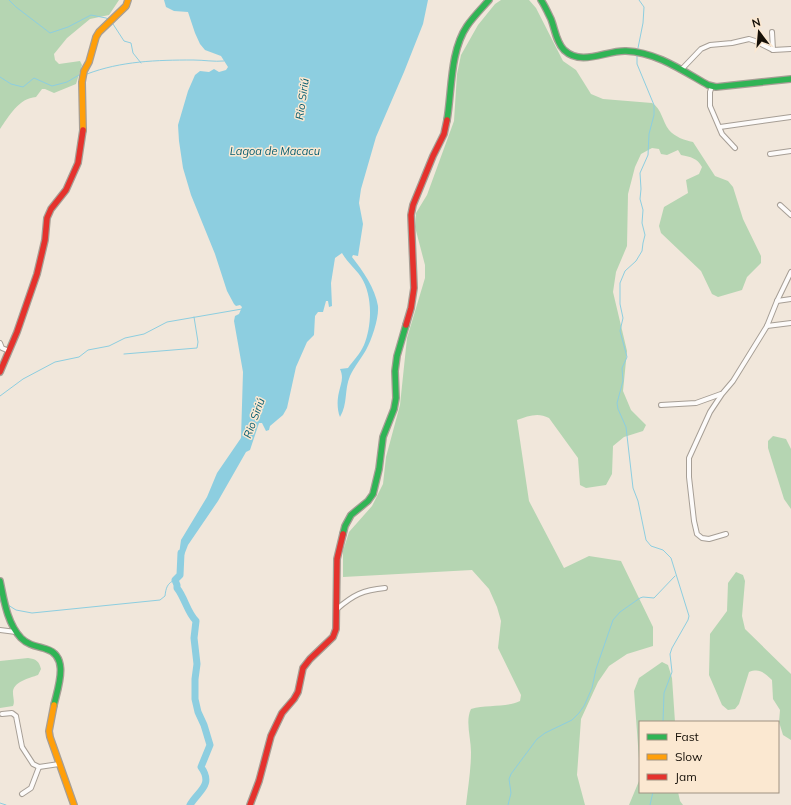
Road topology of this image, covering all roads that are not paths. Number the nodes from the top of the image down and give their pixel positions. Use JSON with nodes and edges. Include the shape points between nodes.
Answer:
{"nodes":[{"id":1,"x":128,"y":0,"type":"edge"},
{"id":2,"x":489,"y":0,"type":"edge"},
{"id":3,"x":541,"y":0,"type":"edge"},
{"id":4,"x":772,"y":32,"type":"dead end"},
{"id":5,"x":791,"y":49,"type":"edge"},
{"id":6,"x":774,"y":50,"type":"junction"},
{"id":7,"x":681,"y":70,"type":"junction"},
{"id":8,"x":791,"y":79,"type":"edge"},
{"id":9,"x":712,"y":86,"type":"junction"},
{"id":10,"x":791,"y":117,"type":"edge"},
{"id":11,"x":720,"y":127,"type":"junction"},
{"id":12,"x":735,"y":148,"type":"dead end"},
{"id":13,"x":791,"y":151,"type":"edge"},
{"id":14,"x":770,"y":154,"type":"dead end"},
{"id":15,"x":780,"y":205,"type":"dead end"},
{"id":16,"x":791,"y":215,"type":"edge"},
{"id":17,"x":791,"y":272,"type":"edge"},
{"id":18,"x":791,"y":299,"type":"edge"},
{"id":19,"x":777,"y":301,"type":"junction"},
{"id":20,"x":791,"y":323,"type":"edge"},
{"id":21,"x":767,"y":326,"type":"junction"},
{"id":22,"x":0,"y":343,"type":"edge"},
{"id":23,"x":1,"y":348,"type":"edge"},
{"id":24,"x":9,"y":351,"type":"junction"},
{"id":25,"x":0,"y":372,"type":"edge"},
{"id":26,"x":722,"y":394,"type":"junction"},
{"id":27,"x":661,"y":405,"type":"dead end"},
{"id":28,"x":726,"y":534,"type":"dead end"},
{"id":29,"x":0,"y":582,"type":"edge"},
{"id":30,"x":385,"y":588,"type":"dead end"},
{"id":31,"x":337,"y":609,"type":"junction"},
{"id":32,"x":0,"y":630,"type":"edge"},
{"id":33,"x":16,"y":632,"type":"junction"},
{"id":34,"x":2,"y":714,"type":"dead end"},
{"id":35,"x":59,"y":764,"type":"junction"},
{"id":36,"x":39,"y":767,"type":"junction"},
{"id":37,"x":22,"y":794,"type":"dead end"},
{"id":38,"x":74,"y":805,"type":"edge"},
{"id":39,"x":250,"y":805,"type":"edge"}],
"edges":[{"from":1,"to":24,"type":"street","via":[[126,6],[99,32],[84,71],[84,124],[78,163],[66,190],[46,218],[45,240],[37,274]]},
{"from":2,"to":31,"type":"street","via":[[467,25],[461,36],[456,51],[444,134],[432,156],[413,205],[411,215],[414,288],[397,356],[394,410],[383,437],[373,494],[351,515],[345,526],[337,559]]},
{"from":3,"to":7,"type":"street","via":[[563,49],[574,56],[581,58],[618,51],[639,52]]},
{"from":4,"to":6,"type":"street"},
{"from":5,"to":6,"type":"street"},
{"from":6,"to":7,"type":"street","via":[[749,39],[710,44],[701,49]]},
{"from":7,"to":9,"type":"street"},
{"from":8,"to":9,"type":"street","via":[[725,87]]},
{"from":9,"to":11,"type":"street","via":[[710,103]]},
{"from":10,"to":11,"type":"street"},
{"from":11,"to":12,"type":"street","via":[[722,134]]},
{"from":13,"to":14,"type":"street"},
{"from":15,"to":16,"type":"street"},
{"from":17,"to":19,"type":"street"},
{"from":18,"to":19,"type":"street"},
{"from":19,"to":21,"type":"street"},
{"from":20,"to":21,"type":"street"},
{"from":21,"to":26,"type":"street","via":[[733,382]]},
{"from":22,"to":23,"type":"street"},
{"from":23,"to":24,"type":"street"},
{"from":24,"to":25,"type":"street"},
{"from":26,"to":27,"type":"street","via":[[692,403]]},
{"from":26,"to":28,"type":"street","via":[[692,448],[688,467],[697,534],[709,539]]},
{"from":29,"to":33,"type":"street","via":[[8,616]]},
{"from":30,"to":31,"type":"street","via":[[364,591]]},
{"from":31,"to":39,"type":"street","via":[[333,637],[303,668],[298,692],[282,712],[270,736]]},
{"from":32,"to":33,"type":"street"},
{"from":33,"to":35,"type":"street","via":[[28,644],[52,651],[60,661],[61,672],[49,731]]},
{"from":34,"to":36,"type":"street","via":[[12,713],[16,716],[22,747],[33,764]]},
{"from":35,"to":36,"type":"street"},
{"from":35,"to":38,"type":"street"},
{"from":36,"to":37,"type":"street","via":[[31,788]]}]}
